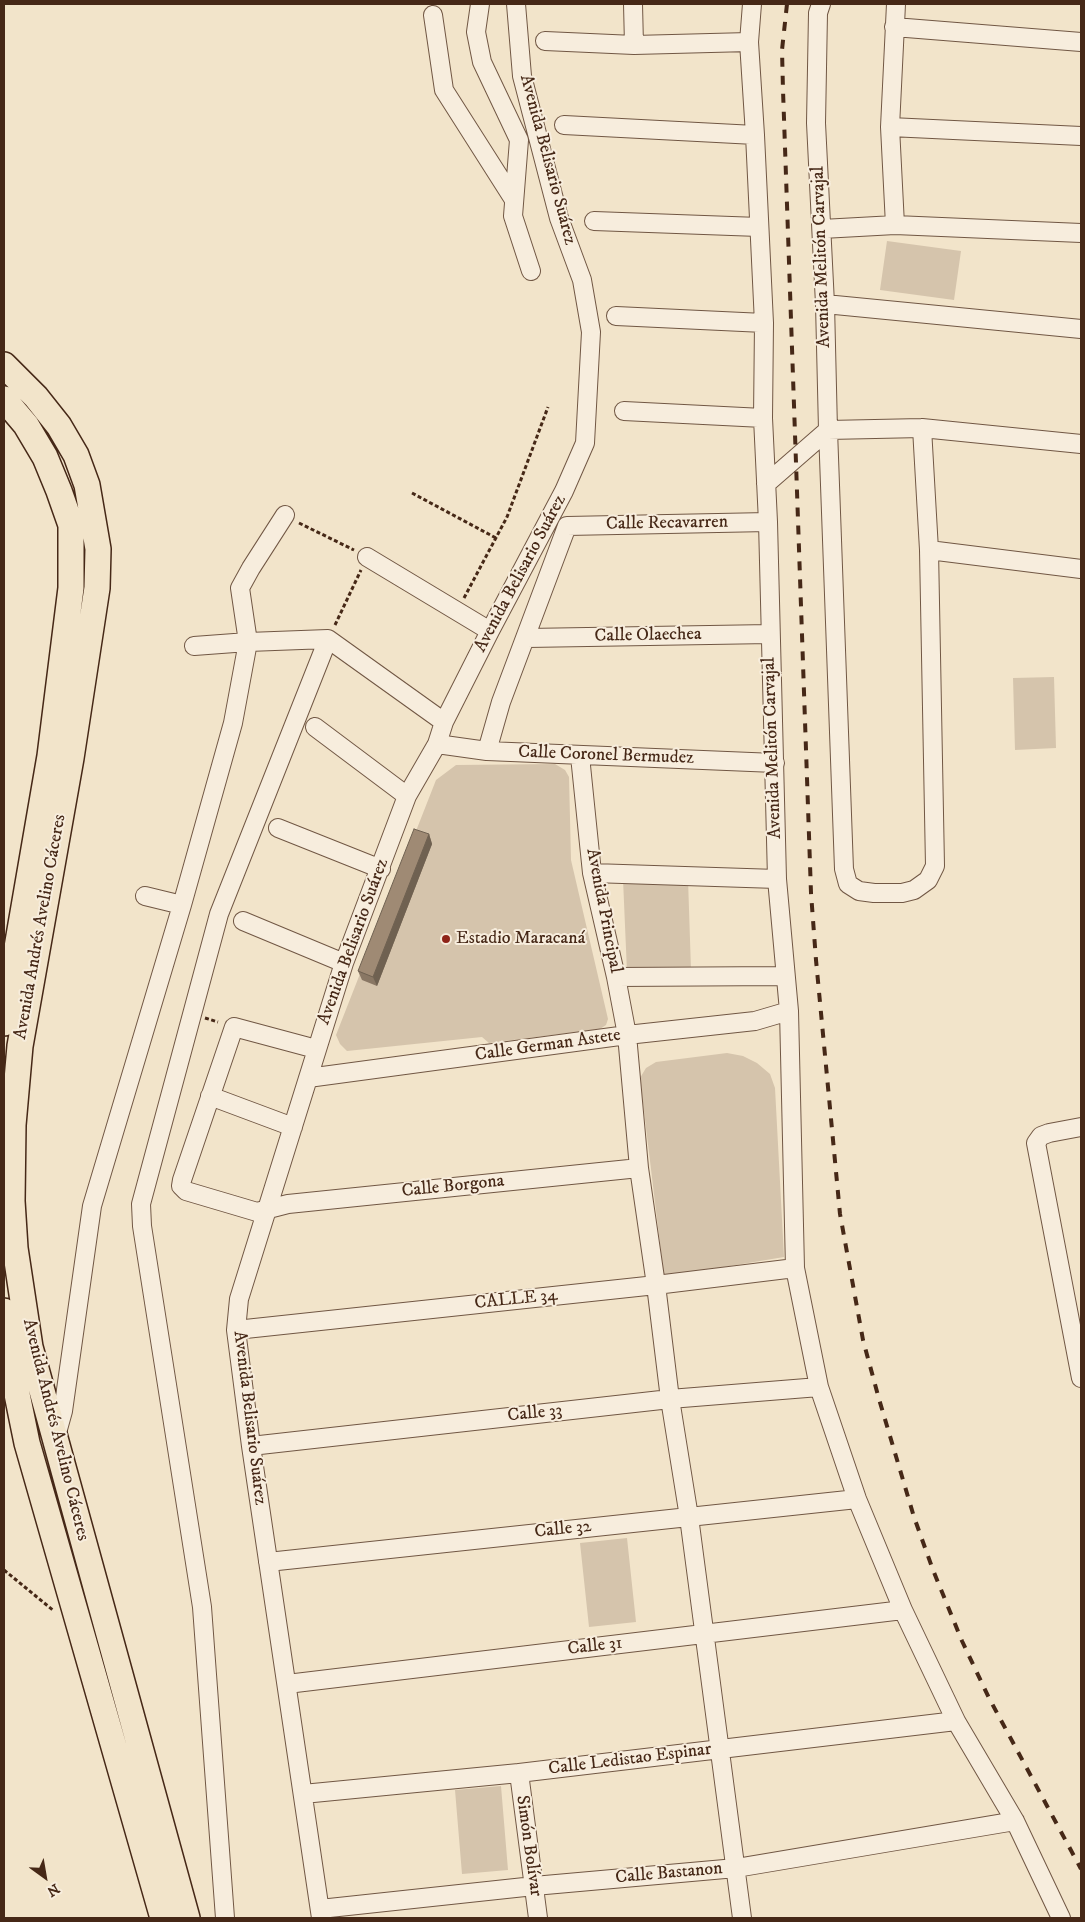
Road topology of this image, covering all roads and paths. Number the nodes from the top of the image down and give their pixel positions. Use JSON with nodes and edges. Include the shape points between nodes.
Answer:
{"nodes":[{"id":1,"x":480,"y":4,"type":"edge"},
{"id":2,"x":516,"y":4,"type":"edge"},
{"id":3,"x":633,"y":4,"type":"edge"},
{"id":4,"x":752,"y":4,"type":"edge"},
{"id":5,"x":821,"y":4,"type":"edge"},
{"id":6,"x":896,"y":4,"type":"edge"},
{"id":7,"x":433,"y":15,"type":"dead end"},
{"id":8,"x":894,"y":27,"type":"junction"},
{"id":9,"x":545,"y":41,"type":"dead end"},
{"id":10,"x":749,"y":42,"type":"junction"},
{"id":11,"x":1081,"y":42,"type":"edge"},
{"id":12,"x":634,"y":45,"type":"junction"},
{"id":13,"x":564,"y":125,"type":"dead end"},
{"id":14,"x":890,"y":127,"type":"junction"},
{"id":15,"x":755,"y":135,"type":"junction"},
{"id":16,"x":1081,"y":136,"type":"edge"},
{"id":17,"x":514,"y":200,"type":"junction"},
{"id":18,"x":594,"y":221,"type":"dead end"},
{"id":19,"x":895,"y":225,"type":"junction"},
{"id":20,"x":759,"y":227,"type":"junction"},
{"id":21,"x":822,"y":229,"type":"junction"},
{"id":22,"x":1081,"y":234,"type":"edge"},
{"id":23,"x":531,"y":270,"type":"dead end"},
{"id":24,"x":825,"y":304,"type":"junction"},
{"id":25,"x":616,"y":316,"type":"dead end"},
{"id":26,"x":764,"y":323,"type":"junction"},
{"id":27,"x":1081,"y":329,"type":"edge"},
{"id":28,"x":4,"y":365,"type":"edge"},
{"id":29,"x":4,"y":399,"type":"edge"},
{"id":30,"x":548,"y":407,"type":"dead end"},
{"id":31,"x":624,"y":411,"type":"dead end"},
{"id":32,"x":763,"y":418,"type":"junction"},
{"id":33,"x":922,"y":428,"type":"junction"},
{"id":34,"x":828,"y":430,"type":"junction"},
{"id":35,"x":1081,"y":444,"type":"edge"},
{"id":36,"x":766,"y":484,"type":"junction"},
{"id":37,"x":412,"y":493,"type":"dead end"},
{"id":38,"x":285,"y":516,"type":"joint"},
{"id":39,"x":768,"y":522,"type":"junction"},
{"id":40,"x":496,"y":538,"type":"junction"},
{"id":41,"x":929,"y":550,"type":"junction"},
{"id":42,"x":367,"y":557,"type":"junction"},
{"id":43,"x":1081,"y":569,"type":"edge"},
{"id":44,"x":456,"y":612,"type":"junction"},
{"id":45,"x":490,"y":631,"type":"junction"},
{"id":46,"x":770,"y":634,"type":"junction"},
{"id":47,"x":527,"y":638,"type":"junction"},
{"id":48,"x":328,"y":639,"type":"junction"},
{"id":49,"x":248,"y":642,"type":"junction"},
{"id":50,"x":194,"y":646,"type":"dead end"},
{"id":51,"x":444,"y":722,"type":"junction"},
{"id":52,"x":315,"y":726,"type":"dead end"},
{"id":53,"x":437,"y":744,"type":"junction"},
{"id":54,"x":487,"y":751,"type":"junction"},
{"id":55,"x":580,"y":756,"type":"junction"},
{"id":56,"x":775,"y":763,"type":"junction"},
{"id":57,"x":407,"y":796,"type":"junction"},
{"id":58,"x":278,"y":828,"type":"dead end"},
{"id":59,"x":381,"y":869,"type":"junction"},
{"id":60,"x":592,"y":873,"type":"junction"},
{"id":61,"x":776,"y":879,"type":"junction"},
{"id":62,"x":145,"y":896,"type":"dead end"},
{"id":63,"x":182,"y":905,"type":"junction"},
{"id":64,"x":243,"y":921,"type":"dead end"},
{"id":65,"x":344,"y":963,"type":"junction"},
{"id":66,"x":616,"y":976,"type":"junction"},
{"id":67,"x":785,"y":976,"type":"junction"},
{"id":68,"x":788,"y":1011,"type":"junction"},
{"id":69,"x":193,"y":1014,"type":"junction"},
{"id":70,"x":4,"y":1023,"type":"edge"},
{"id":71,"x":234,"y":1027,"type":"junction"},
{"id":72,"x":627,"y":1035,"type":"junction"},
{"id":73,"x":316,"y":1049,"type":"junction"},
{"id":74,"x":308,"y":1078,"type":"junction"},
{"id":75,"x":210,"y":1096,"type":"junction"},
{"id":76,"x":293,"y":1127,"type":"junction"},
{"id":77,"x":1081,"y":1127,"type":"edge"},
{"id":78,"x":639,"y":1168,"type":"junction"},
{"id":79,"x":269,"y":1208,"type":"junction"},
{"id":80,"x":795,"y":1268,"type":"junction"},
{"id":81,"x":656,"y":1285,"type":"junction"},
{"id":82,"x":4,"y":1311,"type":"edge"},
{"id":83,"x":236,"y":1330,"type":"junction"},
{"id":84,"x":1081,"y":1378,"type":"edge"},
{"id":85,"x":819,"y":1387,"type":"junction"},
{"id":86,"x":670,"y":1399,"type":"junction"},
{"id":87,"x":53,"y":1433,"type":"junction"},
{"id":88,"x":251,"y":1446,"type":"junction"},
{"id":89,"x":857,"y":1499,"type":"junction"},
{"id":90,"x":689,"y":1516,"type":"junction"},
{"id":91,"x":268,"y":1562,"type":"junction"},
{"id":92,"x":4,"y":1570,"type":"edge"},
{"id":93,"x":903,"y":1610,"type":"junction"},
{"id":94,"x":55,"y":1612,"type":"dead end"},
{"id":95,"x":705,"y":1634,"type":"junction"},
{"id":96,"x":287,"y":1684,"type":"junction"},
{"id":97,"x":956,"y":1721,"type":"junction"},
{"id":98,"x":720,"y":1749,"type":"junction"},
{"id":99,"x":519,"y":1773,"type":"junction"},
{"id":100,"x":303,"y":1794,"type":"junction"},
{"id":101,"x":1016,"y":1821,"type":"junction"},
{"id":102,"x":736,"y":1868,"type":"junction"},
{"id":103,"x":534,"y":1886,"type":"junction"},
{"id":104,"x":320,"y":1914,"type":"edge"},
{"id":105,"x":163,"y":1918,"type":"edge"},
{"id":106,"x":187,"y":1918,"type":"edge"},
{"id":107,"x":225,"y":1918,"type":"edge"},
{"id":108,"x":538,"y":1918,"type":"edge"},
{"id":109,"x":742,"y":1918,"type":"edge"},
{"id":110,"x":1061,"y":1918,"type":"edge"}],
"edges":[{"from":1,"to":17,"type":"street","via":[[476,32],[482,62],[519,140]]},
{"from":2,"to":45,"type":"street","name":"Avenida Belisario Suárez","via":[[522,76],[559,218],[582,280],[591,332],[585,442],[564,491]]},
{"from":3,"to":12,"type":"street"},
{"from":4,"to":10,"type":"street","name":"Avenida Melitón Carvajal"},
{"from":5,"to":21,"type":"street","name":"Avenida Melitón Carvajal","via":[[818,13],[816,123]]},
{"from":6,"to":8,"type":"street"},
{"from":7,"to":17,"type":"street","via":[[444,90]]},
{"from":8,"to":11,"type":"street"},
{"from":8,"to":14,"type":"street"},
{"from":9,"to":12,"type":"street"},
{"from":10,"to":12,"type":"street"},
{"from":10,"to":15,"type":"street","name":"Avenida Melitón Carvajal"},
{"from":13,"to":15,"type":"street"},
{"from":14,"to":16,"type":"street"},
{"from":14,"to":19,"type":"street"},
{"from":15,"to":20,"type":"street","name":"Avenida Melitón Carvajal"},
{"from":17,"to":23,"type":"street","via":[[513,216]]},
{"from":18,"to":20,"type":"street"},
{"from":19,"to":21,"type":"street"},
{"from":19,"to":22,"type":"street"},
{"from":20,"to":26,"type":"street","name":"Avenida Melitón Carvajal"},
{"from":21,"to":24,"type":"street","name":"Avenida Melitón Carvajal"},
{"from":24,"to":27,"type":"street"},
{"from":24,"to":34,"type":"street","name":"Avenida Melitón Carvajal"},
{"from":25,"to":26,"type":"street"},
{"from":26,"to":32,"type":"street","name":"Avenida Melitón Carvajal"},
{"from":28,"to":87,"type":"highway","name":"Avenida Andrés Avelino Cáceres","via":[[36,397],[76,455],[87,486],[98,549],[98,588],[20,1046],[14,1124],[12,1201],[15,1248],[30,1347]]},
{"from":29,"to":70,"type":"highway","name":"Avenida Andrés Avelino Cáceres","via":[[26,425],[45,457],[71,525],[71,588],[50,756]]},
{"from":30,"to":40,"type":"path"},
{"from":31,"to":32,"type":"street"},
{"from":32,"to":36,"type":"street","name":"Avenida Melitón Carvajal"},
{"from":33,"to":34,"type":"street"},
{"from":33,"to":35,"type":"street"},
{"from":33,"to":41,"type":"street","name":"Avenida Melitón Carvajal"},
{"from":34,"to":36,"type":"street"},
{"from":34,"to":41,"type":"street","name":"Avenida Melitón Carvajal","via":[[844,869],[848,884],[859,891],[889,893],[914,890],[928,880],[935,866]]},
{"from":36,"to":39,"type":"street","name":"Avenida Melitón Carvajal"},
{"from":37,"to":40,"type":"path"},
{"from":38,"to":42,"type":"path"},
{"from":38,"to":49,"type":"street","via":[[240,588]]},
{"from":39,"to":46,"type":"street","name":"Avenida Melitón Carvajal"},
{"from":39,"to":47,"type":"street","name":"Calle Recavarren","via":[[567,526]]},
{"from":40,"to":44,"type":"path"},
{"from":41,"to":43,"type":"street"},
{"from":42,"to":44,"type":"street"},
{"from":42,"to":48,"type":"path"},
{"from":44,"to":45,"type":"street"},
{"from":45,"to":51,"type":"street","name":"Avenida Belisario Suárez"},
{"from":46,"to":47,"type":"street","name":"Calle Olaechea"},
{"from":46,"to":56,"type":"street","name":"Avenida Melitón Carvajal"},
{"from":47,"to":54,"type":"street","via":[[501,702]]},
{"from":48,"to":49,"type":"street"},
{"from":48,"to":51,"type":"street"},
{"from":48,"to":69,"type":"street","via":[[219,914]]},
{"from":49,"to":50,"type":"street"},
{"from":49,"to":63,"type":"street","via":[[233,723]]},
{"from":51,"to":53,"type":"street","name":"Avenida Belisario Suárez"},
{"from":52,"to":57,"type":"street"},
{"from":53,"to":54,"type":"street","name":"Calle Coronel Bermudez"},
{"from":53,"to":57,"type":"street","name":"Avenida Belisario Suárez"},
{"from":54,"to":55,"type":"street","name":"Calle Coronel Bermudez"},
{"from":55,"to":56,"type":"street","name":"Calle Coronel Bermudez"},
{"from":55,"to":60,"type":"street","name":"Avenida Principal"},
{"from":56,"to":61,"type":"street","name":"Avenida Melitón Carvajal"},
{"from":57,"to":59,"type":"street","name":"Avenida Belisario Suárez"},
{"from":58,"to":59,"type":"street"},
{"from":59,"to":65,"type":"street","name":"Avenida Belisario Suárez"},
{"from":60,"to":61,"type":"street"},
{"from":60,"to":66,"type":"street","name":"Avenida Principal"},
{"from":61,"to":67,"type":"street","name":"Avenida Melitón Carvajal"},
{"from":62,"to":63,"type":"street"},
{"from":63,"to":87,"type":"street","via":[[92,1206],[63,1410],[58,1429]]},
{"from":64,"to":65,"type":"street"},
{"from":65,"to":73,"type":"street","name":"Avenida Belisario Suárez"},
{"from":66,"to":67,"type":"street"},
{"from":66,"to":72,"type":"street","name":"Avenida Principal"},
{"from":67,"to":68,"type":"street","name":"Avenida Melitón Carvajal"},
{"from":68,"to":72,"type":"street","name":"Calle German Astete","via":[[755,1021]]},
{"from":68,"to":80,"type":"street","name":"Avenida Melitón Carvajal"},
{"from":69,"to":71,"type":"path"},
{"from":69,"to":107,"type":"street","via":[[142,1204],[142,1226],[202,1607]]},
{"from":71,"to":73,"type":"street"},
{"from":71,"to":75,"type":"street"},
{"from":72,"to":74,"type":"street","name":"Calle German Astete"},
{"from":72,"to":78,"type":"street","name":"Avenida Principal"},
{"from":73,"to":74,"type":"street","name":"Avenida Belisario Suárez"},
{"from":74,"to":76,"type":"street","name":"Avenida Belisario Suárez"},
{"from":75,"to":76,"type":"street"},
{"from":75,"to":79,"type":"street","name":"Calle Borgona","via":[[181,1186],[186,1191],[257,1212]]},
{"from":76,"to":79,"type":"street","name":"Avenida Belisario Suárez"},
{"from":77,"to":84,"type":"street","via":[[1049,1132],[1036,1143]]},
{"from":78,"to":79,"type":"street","name":"Calle Borgona"},
{"from":78,"to":81,"type":"street","name":"Avenida Principal"},
{"from":79,"to":83,"type":"street","name":"Avenida Belisario Suárez","via":[[239,1299]]},
{"from":80,"to":81,"type":"street","name":"CALLE 34"},
{"from":80,"to":85,"type":"street","name":"Avenida Melitón Carvajal"},
{"from":81,"to":83,"type":"street","name":"CALLE 34"},
{"from":81,"to":86,"type":"street","name":"Avenida Principal"},
{"from":82,"to":105,"type":"highway","name":"Avenida Andrés Avelino Cáceres","via":[[8,1350],[27,1443]]},
{"from":83,"to":88,"type":"street","name":"Avenida Belisario Suárez"},
{"from":85,"to":86,"type":"street","name":"Calle 33"},
{"from":85,"to":89,"type":"street","name":"Avenida Melitón Carvajal"},
{"from":86,"to":88,"type":"street","name":"Calle 33"},
{"from":86,"to":90,"type":"street","name":"Avenida Principal"},
{"from":87,"to":106,"type":"highway","name":"Avenida Andrés Avelino Cáceres"},
{"from":88,"to":91,"type":"street","name":"Avenida Belisario Suárez"},
{"from":89,"to":90,"type":"street","name":"Calle 32"},
{"from":89,"to":93,"type":"street","name":"Avenida Melitón Carvajal"},
{"from":90,"to":91,"type":"street","name":"Calle 32"},
{"from":90,"to":95,"type":"street","name":"Avenida Principal"},
{"from":91,"to":96,"type":"street","name":"Avenida Belisario Suárez"},
{"from":92,"to":94,"type":"path"},
{"from":93,"to":95,"type":"street","name":"Calle 31"},
{"from":93,"to":97,"type":"street","name":"Avenida Melitón Carvajal"},
{"from":95,"to":96,"type":"street","name":"Calle 31"},
{"from":95,"to":98,"type":"street","name":"Avenida Principal"},
{"from":96,"to":100,"type":"street","name":"Avenida Belisario Suárez"},
{"from":97,"to":98,"type":"street","name":"Calle Ledistao Espinar"},
{"from":97,"to":101,"type":"street","name":"Avenida Melitón Carvajal"},
{"from":98,"to":99,"type":"street","name":"Calle Ledistao Espinar"},
{"from":98,"to":102,"type":"street","name":"Avenida Principal"},
{"from":99,"to":100,"type":"street","name":"Calle Ledistao Espinar"},
{"from":99,"to":103,"type":"street","name":"Simón Bolívar"},
{"from":100,"to":104,"type":"street","name":"Avenida Belisario Suárez"},
{"from":101,"to":102,"type":"street","name":"Calle Bastanon"},
{"from":101,"to":110,"type":"street","name":"Avenida Melitón Carvajal"},
{"from":102,"to":103,"type":"street","name":"Calle Bastanon"},
{"from":102,"to":109,"type":"street","name":"Avenida Principal"},
{"from":103,"to":104,"type":"street","name":"Calle Bastanon"},
{"from":103,"to":108,"type":"street","name":"Simón Bolívar"}]}
